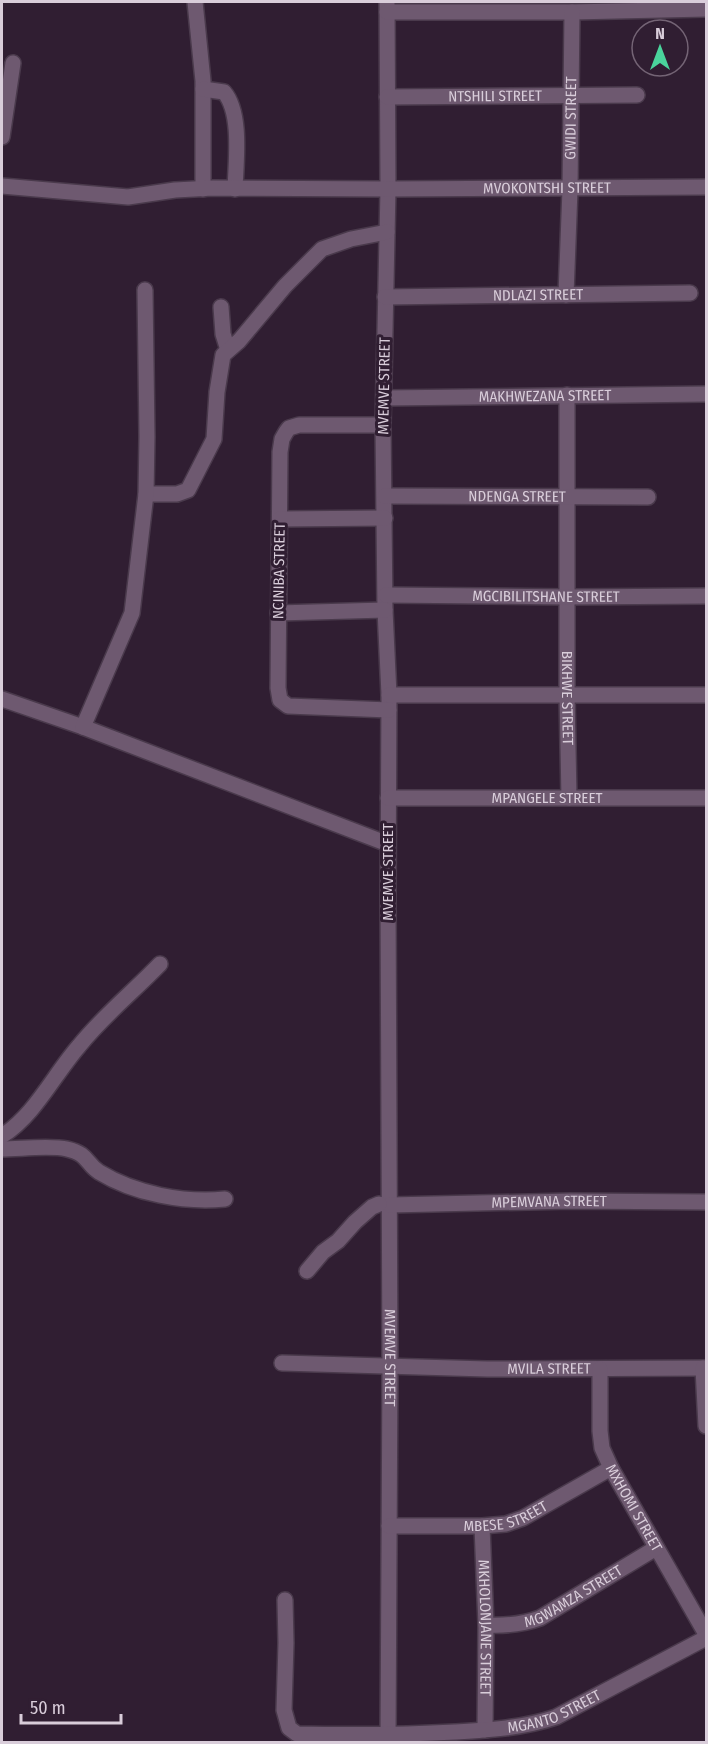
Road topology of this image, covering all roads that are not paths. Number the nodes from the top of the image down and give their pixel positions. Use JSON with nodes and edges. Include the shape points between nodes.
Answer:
{"nodes":[{"id":1,"x":195,"y":2,"type":"edge"},
{"id":2,"x":387,"y":7,"type":"edge"},
{"id":3,"x":706,"y":9,"type":"edge"},
{"id":4,"x":572,"y":12,"type":"junction"},
{"id":5,"x":14,"y":63,"type":"dead end"},
{"id":6,"x":203,"y":89,"type":"junction"},
{"id":7,"x":569,"y":95,"type":"junction"},
{"id":8,"x":637,"y":95,"type":"dead end"},
{"id":9,"x":387,"y":97,"type":"junction"},
{"id":10,"x":2,"y":137,"type":"edge"},
{"id":11,"x":2,"y":186,"type":"edge"},
{"id":12,"x":706,"y":187,"type":"edge"},
{"id":13,"x":202,"y":189,"type":"junction"},
{"id":14,"x":235,"y":189,"type":"junction"},
{"id":15,"x":388,"y":189,"type":"junction"},
{"id":16,"x":570,"y":189,"type":"junction"},
{"id":17,"x":387,"y":232,"type":"junction"},
{"id":18,"x":145,"y":290,"type":"dead end"},
{"id":19,"x":690,"y":293,"type":"dead end"},
{"id":20,"x":566,"y":295,"type":"junction"},
{"id":21,"x":385,"y":297,"type":"junction"},
{"id":22,"x":221,"y":307,"type":"dead end"},
{"id":23,"x":228,"y":350,"type":"junction"},
{"id":24,"x":706,"y":394,"type":"edge"},
{"id":25,"x":567,"y":395,"type":"junction"},
{"id":26,"x":385,"y":398,"type":"junction"},
{"id":27,"x":383,"y":425,"type":"junction"},
{"id":28,"x":146,"y":494,"type":"junction"},
{"id":29,"x":566,"y":495,"type":"junction"},
{"id":30,"x":385,"y":496,"type":"junction"},
{"id":31,"x":648,"y":496,"type":"dead end"},
{"id":32,"x":385,"y":518,"type":"junction"},
{"id":33,"x":280,"y":519,"type":"junction"},
{"id":34,"x":706,"y":596,"type":"edge"},
{"id":35,"x":567,"y":597,"type":"junction"},
{"id":36,"x":386,"y":603,"type":"junction"},
{"id":37,"x":278,"y":613,"type":"junction"},
{"id":38,"x":706,"y":695,"type":"edge"},
{"id":39,"x":567,"y":696,"type":"junction"},
{"id":40,"x":2,"y":699,"type":"edge"},
{"id":41,"x":389,"y":703,"type":"junction"},
{"id":42,"x":83,"y":727,"type":"junction"},
{"id":43,"x":388,"y":798,"type":"junction"},
{"id":44,"x":569,"y":798,"type":"junction"},
{"id":45,"x":706,"y":798,"type":"edge"},
{"id":46,"x":388,"y":844,"type":"junction"},
{"id":47,"x":160,"y":964,"type":"dead end"},
{"id":48,"x":2,"y":1136,"type":"edge"},
{"id":49,"x":2,"y":1149,"type":"edge"},
{"id":50,"x":225,"y":1199,"type":"dead end"},
{"id":51,"x":706,"y":1202,"type":"edge"},
{"id":52,"x":385,"y":1205,"type":"junction"},
{"id":53,"x":307,"y":1271,"type":"dead end"},
{"id":54,"x":282,"y":1363,"type":"dead end"},
{"id":55,"x":390,"y":1367,"type":"junction"},
{"id":56,"x":705,"y":1368,"type":"edge"},
{"id":57,"x":600,"y":1369,"type":"junction"},
{"id":58,"x":706,"y":1426,"type":"edge"},
{"id":59,"x":611,"y":1468,"type":"junction"},
{"id":60,"x":389,"y":1526,"type":"junction"},
{"id":61,"x":482,"y":1526,"type":"junction"},
{"id":62,"x":656,"y":1548,"type":"junction"},
{"id":63,"x":285,"y":1600,"type":"dead end"},
{"id":64,"x":486,"y":1625,"type":"junction"},
{"id":65,"x":706,"y":1636,"type":"edge"},
{"id":66,"x":485,"y":1730,"type":"junction"},
{"id":67,"x":388,"y":1739,"type":"edge"}],
"edges":[{"from":1,"to":6,"type":"street"},
{"from":2,"to":4,"type":"street"},
{"from":2,"to":9,"type":"street","name":"MVEMVE STREET"},
{"from":3,"to":4,"type":"street"},
{"from":4,"to":7,"type":"street","name":"GWIDI STREET"},
{"from":5,"to":10,"type":"street"},
{"from":6,"to":13,"type":"street"},
{"from":6,"to":14,"type":"street","via":[[224,92],[230,99],[236,128]]},
{"from":7,"to":8,"type":"street","name":"NTSHILI STREET"},
{"from":7,"to":9,"type":"street","name":"NTSHILI STREET"},
{"from":7,"to":16,"type":"street","name":"GWIDI STREET"},
{"from":9,"to":15,"type":"street","name":"MVEMVE STREET"},
{"from":11,"to":13,"type":"street","name":"MVOKONTSHI STREET","via":[[128,196]]},
{"from":12,"to":16,"type":"street","name":"MVOKONTSHI STREET"},
{"from":13,"to":14,"type":"street","name":"MVOKONTSHI STREET"},
{"from":14,"to":15,"type":"street","name":"MVOKONTSHI STREET"},
{"from":15,"to":16,"type":"street","name":"MVOKONTSHI STREET"},
{"from":15,"to":17,"type":"street","name":"MVEMVE STREET"},
{"from":16,"to":20,"type":"street","name":"GWIDI STREET"},
{"from":17,"to":21,"type":"street","name":"MVEMVE STREET"},
{"from":17,"to":23,"type":"street","via":[[322,249]]},
{"from":18,"to":28,"type":"street"},
{"from":19,"to":20,"type":"street","name":"NDLAZI STREET"},
{"from":20,"to":21,"type":"street","name":"NDLAZI STREET"},
{"from":21,"to":26,"type":"street","name":"MVEMVE STREET"},
{"from":22,"to":23,"type":"street"},
{"from":23,"to":28,"type":"street","via":[[223,355],[217,392],[214,439],[188,490]]},
{"from":24,"to":25,"type":"street","name":"MAKHWEZANA STREET"},
{"from":25,"to":26,"type":"street","name":"MAKHWEZANA STREET"},
{"from":25,"to":29,"type":"street","name":"BIKHWE STREET"},
{"from":26,"to":27,"type":"street","name":"MVEMVE STREET"},
{"from":27,"to":30,"type":"street","name":"MVEMVE STREET"},
{"from":27,"to":33,"type":"street","name":"NCINIBA STREET","via":[[313,424],[290,428],[282,439],[280,452]]},
{"from":28,"to":42,"type":"street","via":[[132,613]]},
{"from":29,"to":30,"type":"street","name":"NDENGA STREET"},
{"from":29,"to":31,"type":"street","name":"NDENGA STREET"},
{"from":29,"to":35,"type":"street","name":"BIKHWE STREET"},
{"from":30,"to":32,"type":"street","name":"MVEMVE STREET"},
{"from":32,"to":33,"type":"street"},
{"from":32,"to":36,"type":"street","name":"MVEMVE STREET"},
{"from":33,"to":37,"type":"street","name":"NCINIBA STREET"},
{"from":34,"to":35,"type":"street","name":"MGCIBILITSHANE STREET"},
{"from":35,"to":36,"type":"street","name":"MGCIBILITSHANE STREET"},
{"from":35,"to":39,"type":"street","name":"BIKHWE STREET"},
{"from":36,"to":37,"type":"street","name":"MGCIBILITSHANE STREET"},
{"from":36,"to":41,"type":"street","name":"MVEMVE STREET"},
{"from":37,"to":41,"type":"street","name":"NCINIBA STREET","via":[[278,688],[283,703]]},
{"from":38,"to":39,"type":"street","name":"NCINIBA STREET"},
{"from":39,"to":41,"type":"street","name":"NCINIBA STREET"},
{"from":39,"to":44,"type":"street","name":"BIKHWE STREET"},
{"from":40,"to":42,"type":"street"},
{"from":41,"to":43,"type":"street","name":"MVEMVE STREET"},
{"from":42,"to":46,"type":"street"},
{"from":43,"to":44,"type":"street","name":"MPANGELE STREET"},
{"from":43,"to":46,"type":"street","name":"MVEMVE STREET"},
{"from":44,"to":45,"type":"street","name":"MPANGELE STREET"},
{"from":46,"to":52,"type":"street","name":"MVEMVE STREET"},
{"from":47,"to":48,"type":"street","via":[[98,1024],[28,1115]]},
{"from":49,"to":50,"type":"street","via":[[66,1148],[86,1156],[97,1171],[142,1190],[205,1201]]},
{"from":51,"to":52,"type":"street","name":"MPEMVANA STREET"},
{"from":52,"to":53,"type":"street","via":[[372,1207]]},
{"from":52,"to":55,"type":"street","name":"MVEMVE STREET"},
{"from":54,"to":55,"type":"street","name":"MVILA STREET"},
{"from":55,"to":57,"type":"street","name":"MVILA STREET"},
{"from":55,"to":60,"type":"street","name":"MVEMVE STREET"},
{"from":56,"to":57,"type":"street","name":"MVILA STREET"},
{"from":56,"to":58,"type":"street"},
{"from":57,"to":59,"type":"street","name":"MXHOMI STREET","via":[[600,1431]]},
{"from":59,"to":61,"type":"street","name":"MBESE STREET","via":[[523,1518]]},
{"from":59,"to":62,"type":"street","name":"MXHOMI STREET"},
{"from":60,"to":61,"type":"street","name":"MBESE STREET"},
{"from":60,"to":67,"type":"street","name":"MVEMVE STREET"},
{"from":61,"to":64,"type":"street","name":"MKHOLONJANE STREET"},
{"from":62,"to":64,"type":"street","name":"MGWAMZA STREET","via":[[540,1618],[525,1624]]},
{"from":62,"to":65,"type":"street","name":"MXHOMI STREET"},
{"from":63,"to":67,"type":"street","name":"MGANTO STREET","via":[[284,1710],[289,1728],[297,1734]]},
{"from":64,"to":66,"type":"street","name":"MKHOLONJANE STREET"},
{"from":65,"to":66,"type":"street","name":"MGANTO STREET","via":[[556,1717],[540,1723]]},
{"from":66,"to":67,"type":"street","name":"MGANTO STREET"}]}
